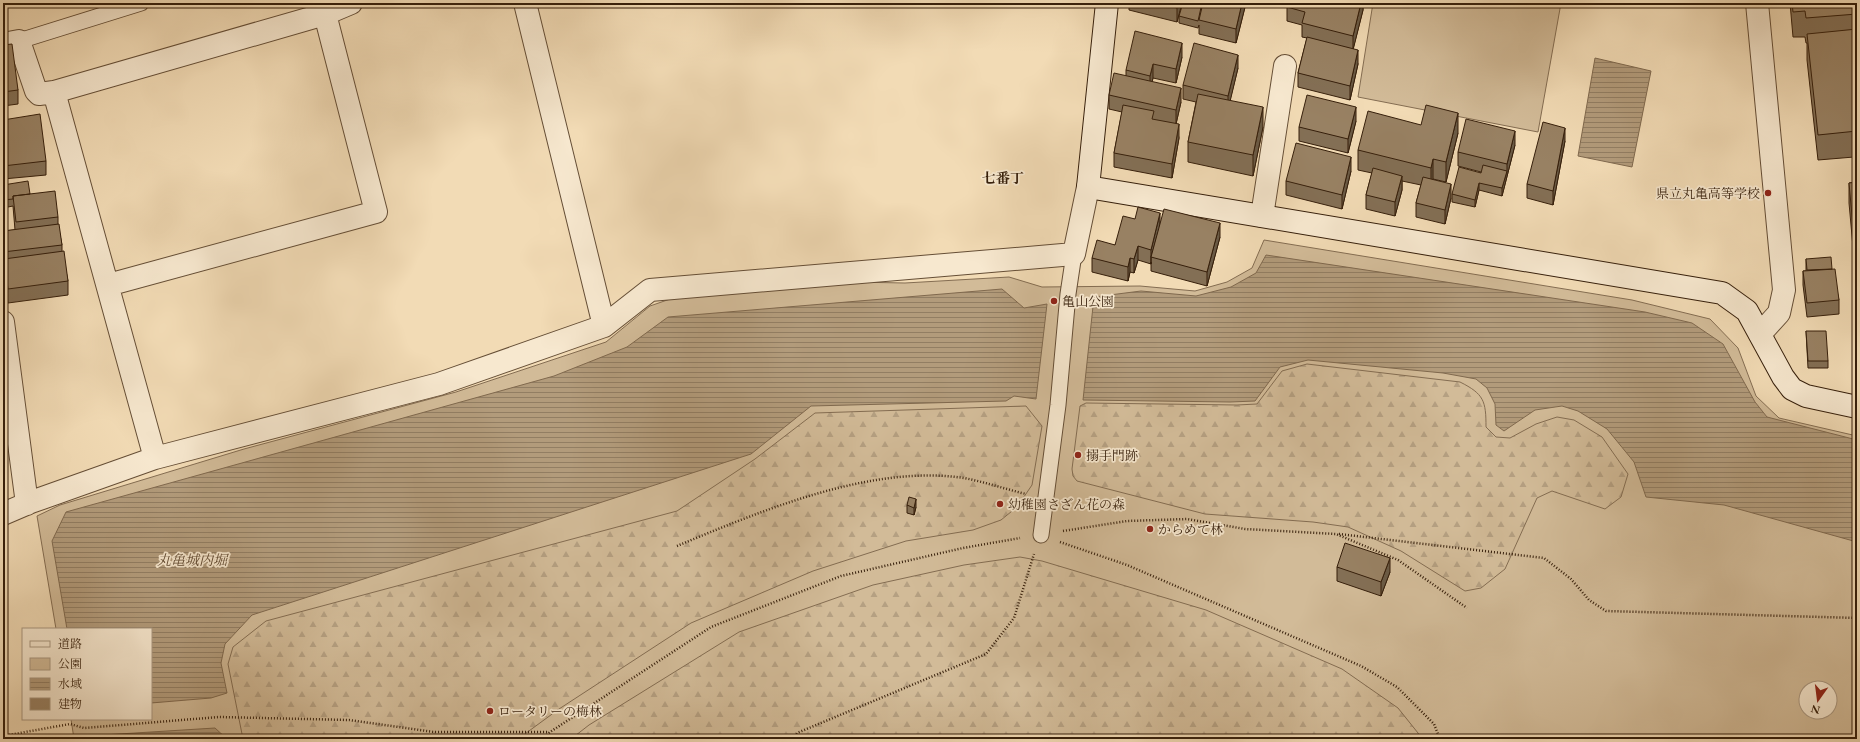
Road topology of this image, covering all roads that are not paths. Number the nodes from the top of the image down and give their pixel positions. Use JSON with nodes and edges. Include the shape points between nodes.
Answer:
{"nodes":[{"id":1,"x":141,"y":3,"type":"edge"},
{"id":2,"x":351,"y":3,"type":"edge"},
{"id":3,"x":525,"y":3,"type":"edge"},
{"id":4,"x":1107,"y":3,"type":"edge"},
{"id":5,"x":1757,"y":3,"type":"edge"},
{"id":6,"x":325,"y":14,"type":"junction"},
{"id":7,"x":11,"y":43,"type":"edge"},
{"id":8,"x":1285,"y":66,"type":"dead end"},
{"id":9,"x":54,"y":92,"type":"junction"},
{"id":10,"x":1088,"y":187,"type":"junction"},
{"id":11,"x":1262,"y":216,"type":"junction"},
{"id":12,"x":1074,"y":254,"type":"junction"},
{"id":13,"x":108,"y":285,"type":"junction"},
{"id":14,"x":3,"y":322,"type":"edge"},
{"id":15,"x":604,"y":326,"type":"junction"},
{"id":16,"x":1760,"y":334,"type":"junction"},
{"id":17,"x":1857,"y":407,"type":"edge"},
{"id":18,"x":155,"y":458,"type":"junction"},
{"id":19,"x":27,"y":504,"type":"junction"},
{"id":20,"x":3,"y":514,"type":"edge"},
{"id":21,"x":1041,"y":535,"type":"road end"}],
"edges":[{"from":1,"to":7,"type":"lane"},
{"from":2,"to":6,"type":"street"},
{"from":3,"to":15,"type":"street"},
{"from":4,"to":10,"type":"street"},
{"from":5,"to":16,"type":"street","via":[[1784,290],[1780,313]]},
{"from":6,"to":9,"type":"street"},
{"from":6,"to":13,"type":"street","via":[[376,212]]},
{"from":7,"to":9,"type":"street","via":[[36,91],[39,94]]},
{"from":8,"to":11,"type":"street"},
{"from":9,"to":13,"type":"street"},
{"from":10,"to":11,"type":"street"},
{"from":10,"to":12,"type":"street"},
{"from":11,"to":16,"type":"street","via":[[1722,293],[1747,312]]},
{"from":12,"to":15,"type":"street","via":[[650,290]]},
{"from":12,"to":21,"type":"lane"},
{"from":13,"to":18,"type":"street"},
{"from":14,"to":19,"type":"street"},
{"from":15,"to":18,"type":"street","via":[[439,384]]},
{"from":16,"to":17,"type":"street","via":[[1792,389],[1806,396]]},
{"from":18,"to":19,"type":"street"},
{"from":19,"to":20,"type":"street"}]}
